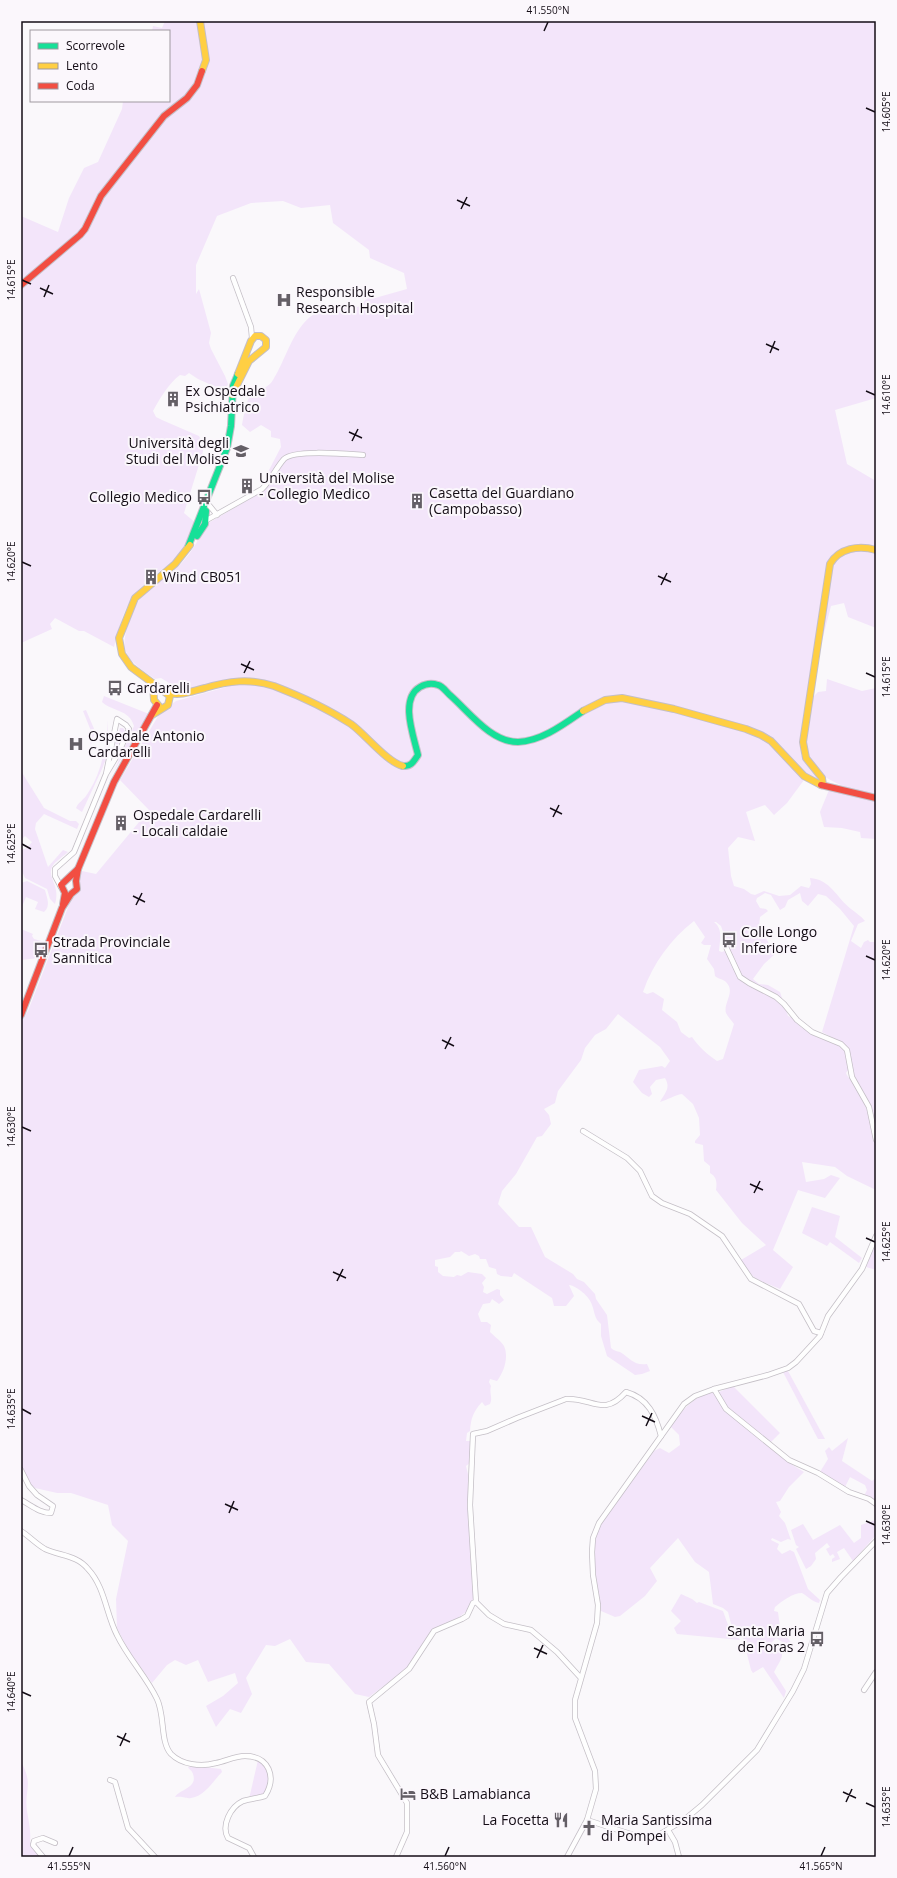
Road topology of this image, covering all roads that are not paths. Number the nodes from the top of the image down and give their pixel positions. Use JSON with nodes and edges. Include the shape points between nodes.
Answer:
{"nodes":[{"id":1,"x":200,"y":21,"type":"edge"},
{"id":2,"x":233,"y":278,"type":"dead end"},
{"id":3,"x":21,"y":285,"type":"edge"},
{"id":4,"x":255,"y":337,"type":"junction"},
{"id":5,"x":250,"y":345,"type":"junction"},
{"id":6,"x":262,"y":352,"type":"junction"},
{"id":7,"x":232,"y":394,"type":"junction"},
{"id":8,"x":363,"y":455,"type":"dead end"},
{"id":9,"x":210,"y":492,"type":"junction"},
{"id":10,"x":208,"y":504,"type":"junction"},
{"id":11,"x":217,"y":514,"type":"junction"},
{"id":12,"x":202,"y":522,"type":"junction"},
{"id":13,"x":876,"y":550,"type":"edge"},
{"id":14,"x":153,"y":684,"type":"junction"},
{"id":15,"x":166,"y":692,"type":"junction"},
{"id":16,"x":155,"y":695,"type":"junction"},
{"id":17,"x":179,"y":695,"type":"junction"},
{"id":18,"x":157,"y":705,"type":"junction"},
{"id":19,"x":168,"y":705,"type":"junction"},
{"id":20,"x":152,"y":715,"type":"junction"},
{"id":21,"x":106,"y":774,"type":"junction"},
{"id":22,"x":823,"y":785,"type":"junction"},
{"id":23,"x":876,"y":798,"type":"edge"},
{"id":24,"x":55,"y":876,"type":"junction"},
{"id":25,"x":70,"y":879,"type":"junction"},
{"id":26,"x":66,"y":892,"type":"junction"},
{"id":27,"x":726,"y":947,"type":"dead end"},
{"id":28,"x":21,"y":1015,"type":"edge"},
{"id":29,"x":583,"y":1131,"type":"dead end"},
{"id":30,"x":876,"y":1140,"type":"edge"},
{"id":31,"x":876,"y":1236,"type":"edge"},
{"id":32,"x":821,"y":1332,"type":"junction"},
{"id":33,"x":714,"y":1389,"type":"junction"},
{"id":34,"x":661,"y":1436,"type":"junction"},
{"id":35,"x":21,"y":1470,"type":"edge"},
{"id":36,"x":21,"y":1500,"type":"edge"},
{"id":37,"x":876,"y":1504,"type":"edge"},
{"id":38,"x":21,"y":1531,"type":"edge"},
{"id":39,"x":876,"y":1543,"type":"edge"},
{"id":40,"x":476,"y":1602,"type":"junction"},
{"id":41,"x":876,"y":1672,"type":"edge"},
{"id":42,"x":580,"y":1677,"type":"junction"},
{"id":43,"x":864,"y":1690,"type":"dead end"},
{"id":44,"x":110,"y":1780,"type":"dead end"},
{"id":45,"x":587,"y":1820,"type":"junction"},
{"id":46,"x":668,"y":1830,"type":"junction"},
{"id":47,"x":55,"y":1842,"type":"dead end"},
{"id":48,"x":43,"y":1857,"type":"edge"},
{"id":49,"x":155,"y":1857,"type":"edge"},
{"id":50,"x":254,"y":1857,"type":"edge"},
{"id":51,"x":396,"y":1857,"type":"edge"},
{"id":52,"x":567,"y":1857,"type":"edge"},
{"id":53,"x":679,"y":1857,"type":"edge"}],
"edges":[{"from":1,"to":3,"type":"main road","via":[[206,60],[197,85],[187,98],[164,116],[105,191],[80,235]]},
{"from":2,"to":4,"type":"street"},
{"from":4,"to":5,"type":"main road"},
{"from":4,"to":6,"type":"main road","via":[[266,340],[266,347]]},
{"from":5,"to":6,"type":"main road","via":[[256,352]]},
{"from":5,"to":7,"type":"main road","via":[[235,379]]},
{"from":6,"to":7,"type":"main road","via":[[249,361]]},
{"from":7,"to":9,"type":"main road","via":[[230,437]]},
{"from":8,"to":11,"type":"street","via":[[291,455],[284,459],[262,489]]},
{"from":9,"to":10,"type":"main road"},
{"from":9,"to":12,"type":"main road"},
{"from":10,"to":11,"type":"street"},
{"from":10,"to":12,"type":"main road"},
{"from":11,"to":12,"type":"street"},
{"from":12,"to":14,"type":"main road","via":[[175,564],[138,595],[119,638],[118,644],[124,658]]},
{"from":13,"to":22,"type":"main road","via":[[850,549],[836,554],[830,564],[803,742],[806,758],[822,778]]},
{"from":14,"to":15,"type":"main road"},
{"from":14,"to":16,"type":"main road"},
{"from":15,"to":16,"type":"main road"},
{"from":15,"to":17,"type":"main road"},
{"from":15,"to":19,"type":"main road"},
{"from":16,"to":18,"type":"main road"},
{"from":17,"to":19,"type":"main road"},
{"from":17,"to":22,"type":"main road","via":[[241,681],[262,682],[350,724],[394,763],[403,766],[412,763],[418,755],[408,710],[413,692],[421,685],[439,685],[492,734],[518,742],[544,735],[609,698],[624,698],[757,732],[772,741],[805,776]]},
{"from":18,"to":19,"type":"main road"},
{"from":18,"to":20,"type":"main road"},
{"from":19,"to":20,"type":"main road"},
{"from":20,"to":25,"type":"main road","via":[[114,782],[78,869]]},
{"from":21,"to":21,"type":"street","via":[[129,729],[117,719]]},
{"from":21,"to":24,"type":"street","via":[[74,852],[57,865]]},
{"from":22,"to":23,"type":"main road"},
{"from":24,"to":25,"type":"street"},
{"from":24,"to":26,"type":"street"},
{"from":25,"to":26,"type":"main road","via":[[62,883]]},
{"from":25,"to":26,"type":"main road","via":[[77,889]]},
{"from":26,"to":28,"type":"main road"},
{"from":27,"to":30,"type":"street","via":[[740,977],[776,997],[812,1032],[841,1044],[847,1050],[852,1077],[869,1107]]},
{"from":29,"to":32,"type":"street","via":[[627,1158],[640,1171],[652,1196],[662,1203],[690,1214],[722,1236],[751,1279],[799,1304],[814,1331]]},
{"from":31,"to":32,"type":"street","via":[[862,1269],[828,1316]]},
{"from":32,"to":33,"type":"street","via":[[808,1350],[788,1368]]},
{"from":33,"to":34,"type":"street","via":[[695,1396],[684,1404]]},
{"from":33,"to":37,"type":"street","via":[[726,1409],[789,1460]]},
{"from":34,"to":40,"type":"street","via":[[651,1408],[641,1398],[626,1392],[614,1402],[601,1406],[566,1399],[487,1431],[473,1434],[470,1505]]},
{"from":34,"to":42,"type":"street","via":[[599,1523],[593,1538],[597,1623]]},
{"from":35,"to":36,"type":"street","via":[[37,1495],[53,1506],[51,1513],[35,1509]]},
{"from":38,"to":50,"type":"street","via":[[45,1549],[74,1558],[88,1568],[97,1582],[125,1652],[158,1700],[163,1718],[164,1744],[174,1757],[190,1764],[214,1764],[241,1756],[254,1757],[264,1762],[270,1771],[271,1782],[265,1796],[245,1801],[236,1807],[227,1819],[224,1829],[228,1838],[249,1848]]},
{"from":39,"to":46,"type":"street","via":[[827,1593],[804,1668],[757,1750],[702,1805]]},
{"from":40,"to":42,"type":"street","via":[[489,1615],[504,1624],[531,1630],[557,1652]]},
{"from":40,"to":51,"type":"street","via":[[467,1616],[434,1631],[409,1669],[369,1702],[378,1755],[407,1803],[407,1832]]},
{"from":41,"to":43,"type":"street"},
{"from":42,"to":45,"type":"street","via":[[575,1700],[575,1718],[595,1771],[596,1789]]},
{"from":44,"to":49,"type":"street","via":[[115,1782],[131,1834]]},
{"from":45,"to":46,"type":"street","via":[[640,1837],[655,1837]]},
{"from":45,"to":52,"type":"street"},
{"from":46,"to":53,"type":"street"},
{"from":47,"to":48,"type":"street","via":[[43,1838],[34,1841],[33,1845]]}]}
